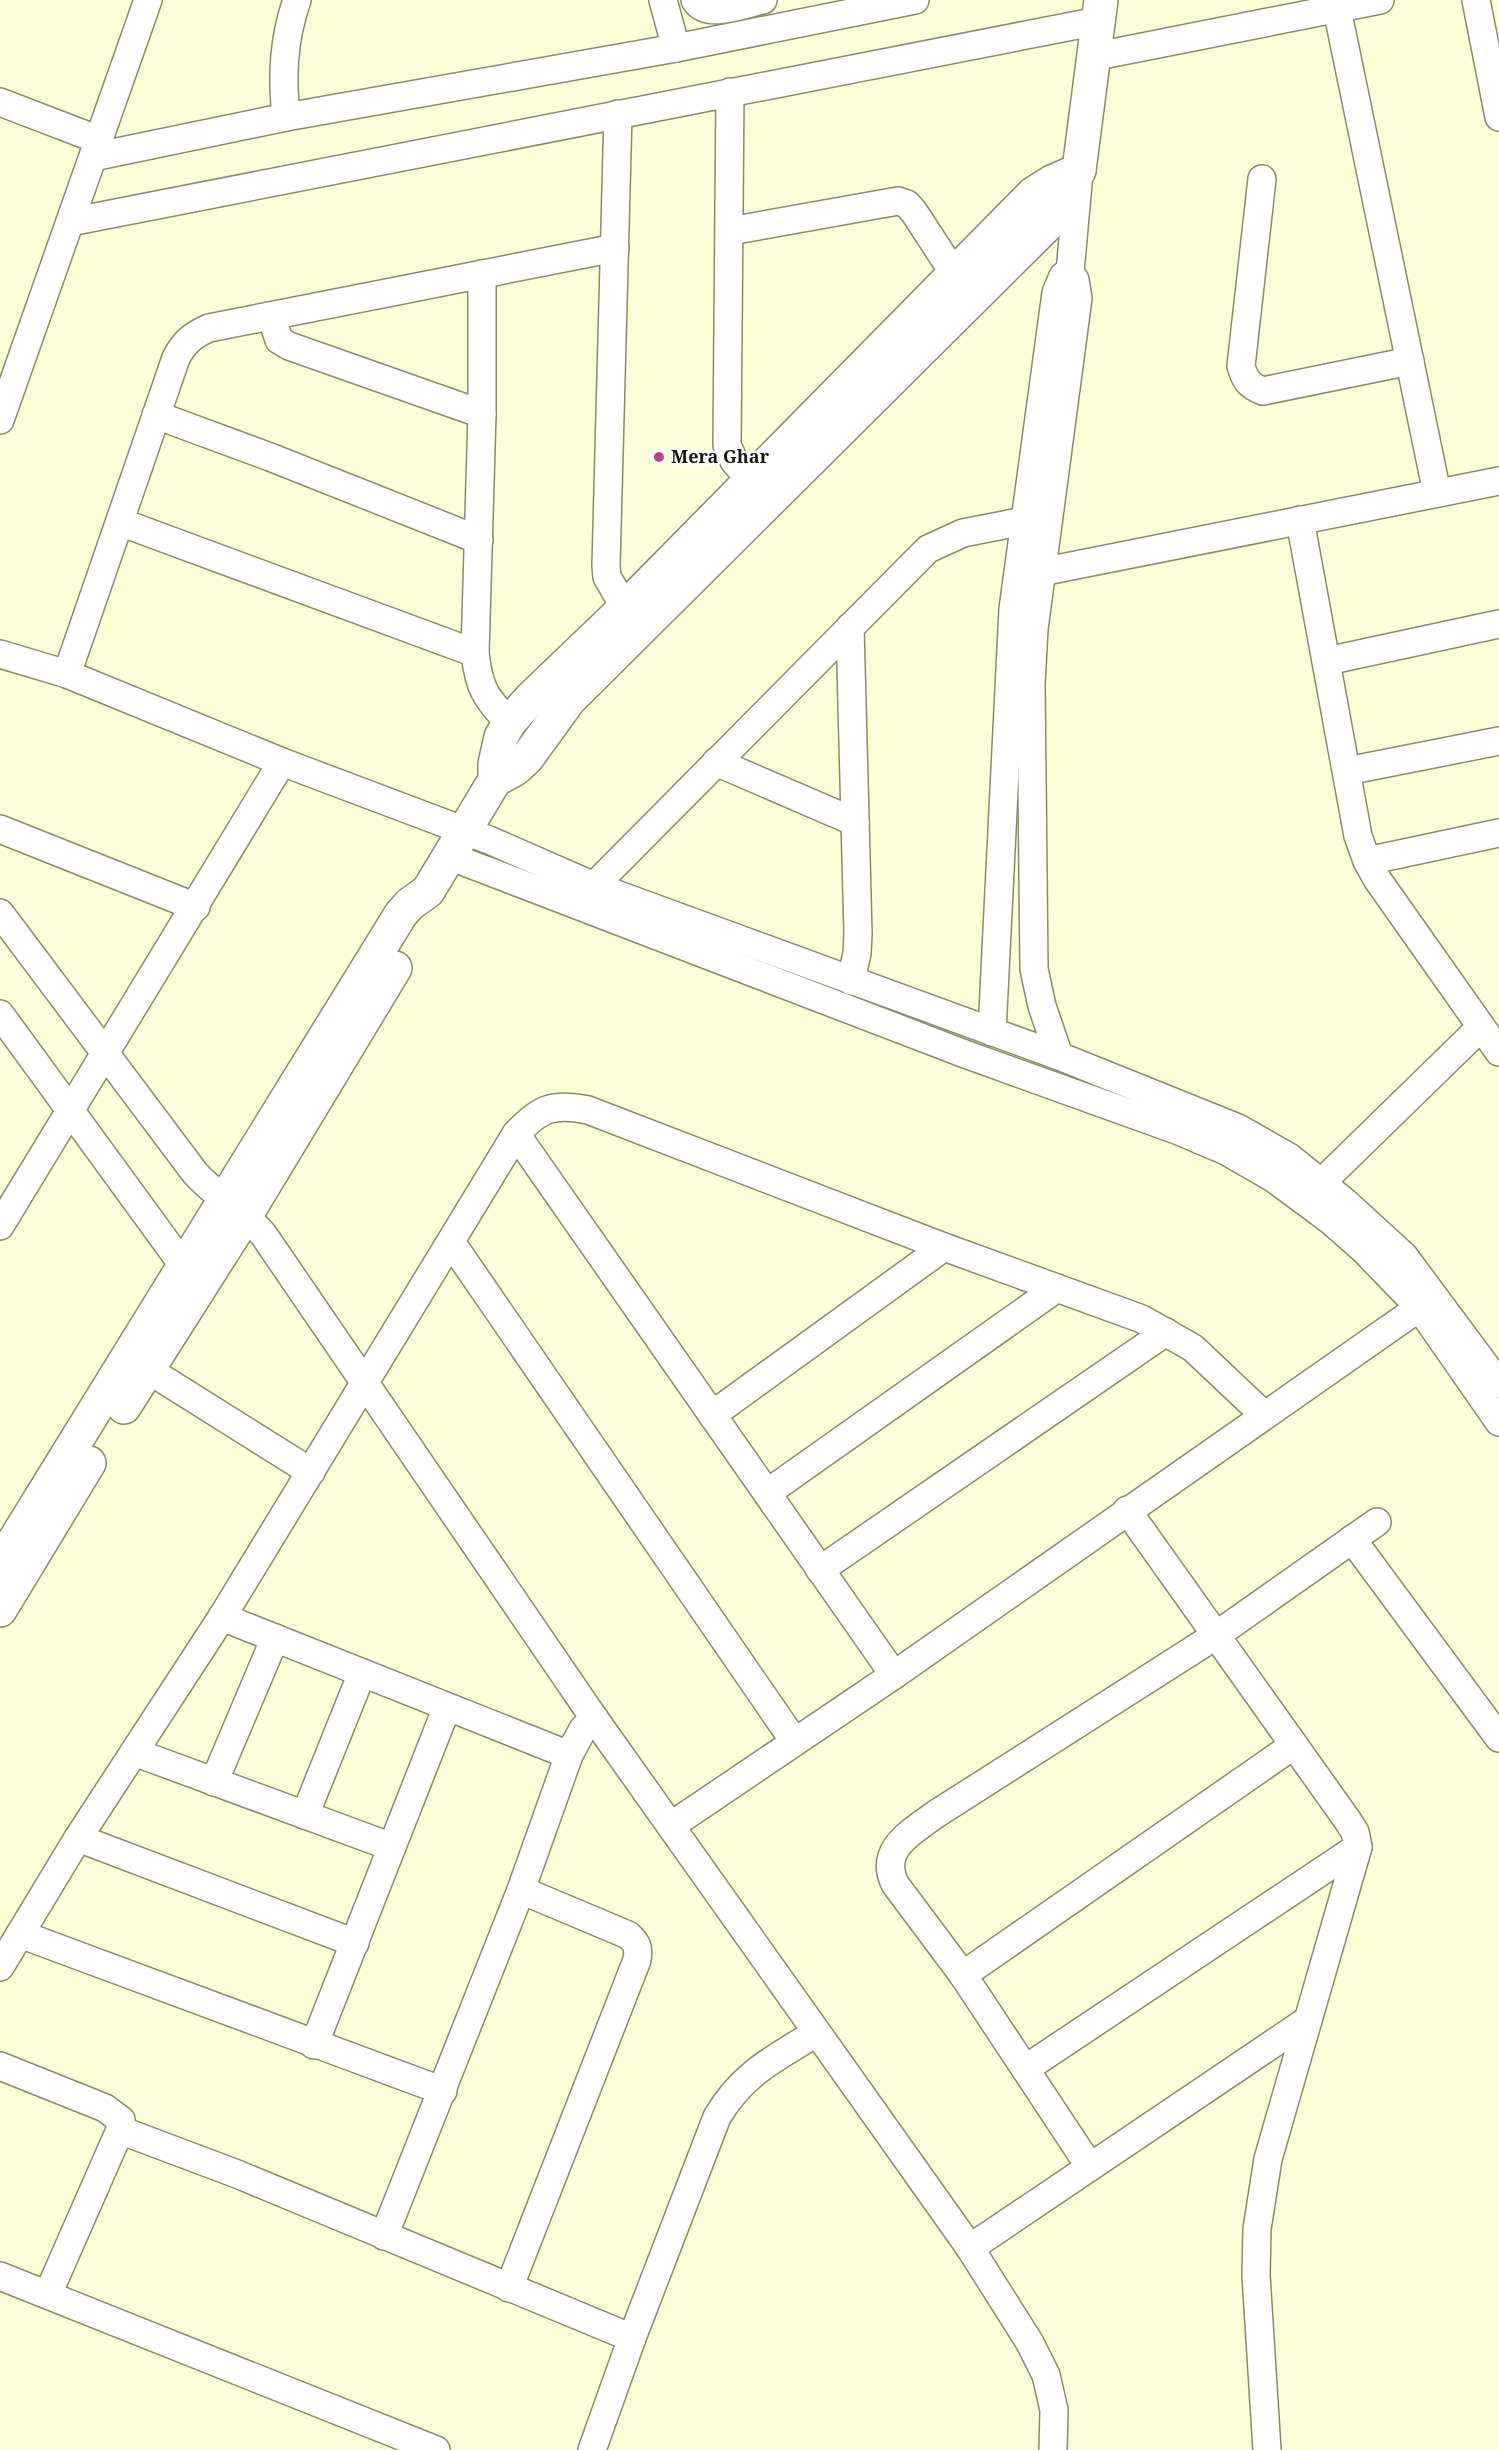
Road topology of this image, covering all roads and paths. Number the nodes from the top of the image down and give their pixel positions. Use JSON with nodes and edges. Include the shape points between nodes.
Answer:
{"nodes":[{"id":1,"x":148,"y":0,"type":"edge"},
{"id":2,"x":297,"y":0,"type":"edge"},
{"id":3,"x":663,"y":0,"type":"edge"},
{"id":4,"x":695,"y":0,"type":"edge"},
{"id":5,"x":763,"y":0,"type":"edge"},
{"id":6,"x":915,"y":0,"type":"edge"},
{"id":7,"x":1476,"y":0,"type":"edge"},
{"id":8,"x":1370,"y":1,"type":"edge"},
{"id":9,"x":1337,"y":9,"type":"junction"},
{"id":10,"x":1099,"y":10,"type":"edge"},
{"id":11,"x":676,"y":48,"type":"junction"},
{"id":12,"x":1092,"y":57,"type":"junction"},
{"id":13,"x":730,"y":92,"type":"junction"},
{"id":14,"x":0,"y":102,"type":"edge"},
{"id":15,"x":618,"y":114,"type":"junction"},
{"id":16,"x":286,"y":117,"type":"junction"},
{"id":17,"x":1499,"y":117,"type":"edge"},
{"id":18,"x":96,"y":148,"type":"junction"},
{"id":19,"x":1079,"y":171,"type":"junction"},
{"id":20,"x":1262,"y":179,"type":"dead end"},
{"id":21,"x":70,"y":222,"type":"junction"},
{"id":22,"x":730,"y":231,"type":"junction"},
{"id":23,"x":615,"y":248,"type":"junction"},
{"id":24,"x":1070,"y":272,"type":"junction"},
{"id":25,"x":483,"y":274,"type":"junction"},
{"id":26,"x":955,"y":275,"type":"junction"},
{"id":27,"x":271,"y":316,"type":"junction"},
{"id":28,"x":1410,"y":361,"type":"junction"},
{"id":29,"x":8,"y":374,"type":"edge"},
{"id":30,"x":482,"y":414,"type":"junction"},
{"id":31,"x":156,"y":415,"type":"junction"},
{"id":32,"x":0,"y":420,"type":"edge"},
{"id":33,"x":751,"y":481,"type":"junction"},
{"id":34,"x":1499,"y":481,"type":"edge"},
{"id":35,"x":1437,"y":493,"type":"junction"},
{"id":36,"x":1300,"y":520,"type":"junction"},
{"id":37,"x":1024,"y":521,"type":"junction"},
{"id":38,"x":120,"y":522,"type":"junction"},
{"id":39,"x":478,"y":540,"type":"junction"},
{"id":40,"x":1041,"y":572,"type":"junction"},
{"id":41,"x":625,"y":608,"type":"junction"},
{"id":42,"x":1499,"y":624,"type":"edge"},
{"id":43,"x":850,"y":627,"type":"junction"},
{"id":44,"x":475,"y":652,"type":"junction"},
{"id":45,"x":0,"y":654,"type":"edge"},
{"id":46,"x":1327,"y":661,"type":"junction"},
{"id":47,"x":67,"y":675,"type":"junction"},
{"id":48,"x":509,"y":723,"type":"junction"},
{"id":49,"x":1499,"y":741,"type":"edge"},
{"id":50,"x":282,"y":762,"type":"junction"},
{"id":51,"x":717,"y":762,"type":"junction"},
{"id":52,"x":1347,"y":771,"type":"junction"},
{"id":53,"x":495,"y":780,"type":"junction"},
{"id":54,"x":855,"y":822,"type":"junction"},
{"id":55,"x":0,"y":829,"type":"edge"},
{"id":56,"x":1499,"y":833,"type":"edge"},
{"id":57,"x":457,"y":843,"type":"junction"},
{"id":58,"x":1367,"y":861,"type":"junction"},
{"id":59,"x":594,"y":886,"type":"junction"},
{"id":60,"x":196,"y":907,"type":"junction"},
{"id":61,"x":0,"y":913,"type":"edge"},
{"id":62,"x":851,"y":981,"type":"junction"},
{"id":63,"x":0,"y":1014,"type":"edge"},
{"id":64,"x":1481,"y":1027,"type":"junction"},
{"id":65,"x":992,"y":1032,"type":"junction"},
{"id":66,"x":1021,"y":1042,"type":"junction"},
{"id":67,"x":1499,"y":1052,"type":"edge"},
{"id":68,"x":106,"y":1055,"type":"junction"},
{"id":69,"x":1059,"y":1056,"type":"junction"},
{"id":70,"x":1012,"y":1071,"type":"junction"},
{"id":71,"x":71,"y":1113,"type":"junction"},
{"id":72,"x":516,"y":1134,"type":"junction"},
{"id":73,"x":1321,"y":1183,"type":"junction"},
{"id":74,"x":235,"y":1207,"type":"junction"},
{"id":75,"x":0,"y":1226,"type":"edge"},
{"id":76,"x":451,"y":1242,"type":"junction"},
{"id":77,"x":945,"y":1247,"type":"junction"},
{"id":78,"x":193,"y":1274,"type":"junction"},
{"id":79,"x":1057,"y":1288,"type":"junction"},
{"id":80,"x":1427,"y":1302,"type":"junction"},
{"id":81,"x":1166,"y":1332,"type":"junction"},
{"id":82,"x":138,"y":1363,"type":"junction"},
{"id":83,"x":1499,"y":1384,"type":"edge"},
{"id":84,"x":365,"y":1385,"type":"junction"},
{"id":85,"x":712,"y":1415,"type":"junction"},
{"id":86,"x":1264,"y":1415,"type":"junction"},
{"id":87,"x":1499,"y":1422,"type":"edge"},
{"id":88,"x":311,"y":1472,"type":"junction"},
{"id":89,"x":767,"y":1493,"type":"junction"},
{"id":90,"x":1127,"y":1510,"type":"junction"},
{"id":91,"x":1377,"y":1522,"type":"dead end"},
{"id":92,"x":1352,"y":1539,"type":"junction"},
{"id":93,"x":0,"y":1564,"type":"edge"},
{"id":94,"x":820,"y":1570,"type":"junction"},
{"id":95,"x":0,"y":1610,"type":"edge"},
{"id":96,"x":222,"y":1617,"type":"junction"},
{"id":97,"x":1215,"y":1636,"type":"junction"},
{"id":98,"x":275,"y":1638,"type":"junction"},
{"id":99,"x":362,"y":1673,"type":"junction"},
{"id":100,"x":894,"y":1675,"type":"junction"},
{"id":101,"x":447,"y":1707,"type":"junction"},
{"id":102,"x":594,"y":1718,"type":"junction"},
{"id":103,"x":1499,"y":1738,"type":"edge"},
{"id":104,"x":794,"y":1741,"type":"junction"},
{"id":105,"x":1294,"y":1745,"type":"junction"},
{"id":106,"x":134,"y":1752,"type":"junction"},
{"id":107,"x":569,"y":1755,"type":"junction"},
{"id":108,"x":214,"y":1782,"type":"junction"},
{"id":109,"x":305,"y":1815,"type":"junction"},
{"id":110,"x":672,"y":1825,"type":"junction"},
{"id":111,"x":78,"y":1838,"type":"junction"},
{"id":112,"x":392,"y":1847,"type":"junction"},
{"id":113,"x":1358,"y":1847,"type":"junction"},
{"id":114,"x":521,"y":1890,"type":"junction"},
{"id":115,"x":20,"y":1934,"type":"junction"},
{"id":116,"x":355,"y":1943,"type":"junction"},
{"id":117,"x":0,"y":1966,"type":"edge"},
{"id":118,"x":963,"y":1975,"type":"junction"},
{"id":119,"x":1308,"y":2020,"type":"junction"},
{"id":120,"x":816,"y":2033,"type":"junction"},
{"id":121,"x":315,"y":2045,"type":"junction"},
{"id":122,"x":0,"y":2066,"type":"edge"},
{"id":123,"x":1025,"y":2069,"type":"junction"},
{"id":124,"x":443,"y":2091,"type":"junction"},
{"id":125,"x":120,"y":2130,"type":"junction"},
{"id":126,"x":1090,"y":2167,"type":"junction"},
{"id":127,"x":384,"y":2236,"type":"junction"},
{"id":128,"x":970,"y":2248,"type":"junction"},
{"id":129,"x":0,"y":2276,"type":"edge"},
{"id":130,"x":509,"y":2288,"type":"junction"},
{"id":131,"x":48,"y":2294,"type":"junction"},
{"id":132,"x":632,"y":2338,"type":"junction"},
{"id":133,"x":387,"y":2441,"type":"edge"},
{"id":134,"x":436,"y":2450,"type":"edge"},
{"id":135,"x":592,"y":2450,"type":"edge"},
{"id":136,"x":1053,"y":2450,"type":"edge"},
{"id":137,"x":1268,"y":2450,"type":"edge"}],
"edges":[{"from":1,"to":18,"type":"street"},
{"from":2,"to":16,"type":"street","via":[[284,53]]},
{"from":3,"to":11,"type":"street"},
{"from":4,"to":5,"type":"street","via":[[713,11]]},
{"from":6,"to":11,"type":"street"},
{"from":7,"to":17,"type":"street"},
{"from":8,"to":9,"type":"street"},
{"from":9,"to":12,"type":"street"},
{"from":9,"to":28,"type":"street"},
{"from":10,"to":12,"type":"main road"},
{"from":10,"to":13,"type":"street"},
{"from":11,"to":16,"type":"street"},
{"from":12,"to":19,"type":"main road"},
{"from":13,"to":15,"type":"street"},
{"from":13,"to":22,"type":"street"},
{"from":14,"to":18,"type":"street"},
{"from":15,"to":21,"type":"street"},
{"from":15,"to":23,"type":"street"},
{"from":16,"to":18,"type":"street"},
{"from":18,"to":21,"type":"street"},
{"from":19,"to":24,"type":"street"},
{"from":19,"to":26,"type":"main road","via":[[1033,194]]},
{"from":19,"to":53,"type":"main road","via":[[1061,212],[1052,222],[569,700],[527,758]]},
{"from":20,"to":28,"type":"street","via":[[1241,366],[1245,380],[1252,388],[1263,391]]},
{"from":21,"to":29,"type":"street"},
{"from":22,"to":26,"type":"street","via":[[898,201],[914,212]]},
{"from":22,"to":33,"type":"street","via":[[727,445],[734,461]]},
{"from":23,"to":25,"type":"street"},
{"from":23,"to":41,"type":"street","via":[[606,566]]},
{"from":24,"to":37,"type":"street","via":[[1063,276],[1056,293]]},
{"from":24,"to":40,"type":"street","via":[[1077,298]]},
{"from":25,"to":27,"type":"street"},
{"from":25,"to":30,"type":"street"},
{"from":26,"to":33,"type":"main road"},
{"from":27,"to":30,"type":"street","via":[[279,340],[289,346]]},
{"from":27,"to":31,"type":"street","via":[[194,334],[176,358]]},
{"from":28,"to":35,"type":"street"},
{"from":29,"to":32,"type":"street"},
{"from":30,"to":39,"type":"street"},
{"from":31,"to":38,"type":"street"},
{"from":31,"to":39,"type":"street"},
{"from":33,"to":41,"type":"main road"},
{"from":34,"to":35,"type":"street"},
{"from":35,"to":36,"type":"street"},
{"from":36,"to":40,"type":"street"},
{"from":36,"to":46,"type":"street"},
{"from":37,"to":43,"type":"street","via":[[963,533],[928,549]]},
{"from":37,"to":65,"type":"street","via":[[1013,609]]},
{"from":38,"to":44,"type":"street"},
{"from":38,"to":47,"type":"street"},
{"from":39,"to":44,"type":"street"},
{"from":40,"to":69,"type":"street","via":[[1031,684],[1034,969]]},
{"from":41,"to":48,"type":"main road"},
{"from":42,"to":46,"type":"street"},
{"from":43,"to":51,"type":"street"},
{"from":43,"to":54,"type":"street"},
{"from":44,"to":48,"type":"street","via":[[482,690]]},
{"from":45,"to":47,"type":"street"},
{"from":46,"to":52,"type":"street"},
{"from":47,"to":50,"type":"street"},
{"from":48,"to":53,"type":"main road","via":[[497,750]]},
{"from":49,"to":52,"type":"street"},
{"from":50,"to":57,"type":"street"},
{"from":50,"to":60,"type":"street"},
{"from":51,"to":54,"type":"street"},
{"from":51,"to":59,"type":"street"},
{"from":52,"to":58,"type":"street","via":[[1358,836]]},
{"from":53,"to":57,"type":"main road"},
{"from":54,"to":62,"type":"street","via":[[858,934]]},
{"from":55,"to":60,"type":"street"},
{"from":56,"to":58,"type":"street"},
{"from":57,"to":59,"type":"street"},
{"from":57,"to":70,"type":"street"},
{"from":57,"to":74,"type":"main road","via":[[428,891],[423,922]]},
{"from":58,"to":64,"type":"street"},
{"from":59,"to":62,"type":"street"},
{"from":60,"to":68,"type":"street"},
{"from":61,"to":68,"type":"street"},
{"from":62,"to":65,"type":"street"},
{"from":63,"to":71,"type":"street"},
{"from":64,"to":67,"type":"street"},
{"from":64,"to":73,"type":"street"},
{"from":65,"to":66,"type":"street"},
{"from":66,"to":69,"type":"street"},
{"from":66,"to":70,"type":"street"},
{"from":68,"to":71,"type":"street"},
{"from":68,"to":74,"type":"street","via":[[195,1173]]},
{"from":69,"to":73,"type":"street","via":[[1238,1128],[1289,1157]]},
{"from":70,"to":80,"type":"street","via":[[1226,1151],[1331,1221]]},
{"from":71,"to":75,"type":"street"},
{"from":71,"to":78,"type":"street"},
{"from":72,"to":76,"type":"street"},
{"from":72,"to":77,"type":"street","via":[[544,1111],[566,1106],[588,1110]]},
{"from":72,"to":85,"type":"street"},
{"from":73,"to":80,"type":"street","via":[[1404,1256]]},
{"from":74,"to":78,"type":"main road"},
{"from":74,"to":84,"type":"street","via":[[275,1251]]},
{"from":76,"to":84,"type":"street"},
{"from":76,"to":104,"type":"street"},
{"from":77,"to":79,"type":"street"},
{"from":77,"to":85,"type":"street"},
{"from":78,"to":82,"type":"main road"},
{"from":79,"to":81,"type":"street","via":[[1142,1319]]},
{"from":79,"to":89,"type":"street"},
{"from":80,"to":83,"type":"street"},
{"from":80,"to":86,"type":"street"},
{"from":80,"to":87,"type":"street"},
{"from":81,"to":86,"type":"street","via":[[1194,1348]]},
{"from":81,"to":94,"type":"street"},
{"from":82,"to":88,"type":"street"},
{"from":82,"to":93,"type":"main road"},
{"from":82,"to":95,"type":"main road"},
{"from":84,"to":88,"type":"street"},
{"from":84,"to":102,"type":"street"},
{"from":85,"to":89,"type":"street"},
{"from":86,"to":90,"type":"street"},
{"from":88,"to":96,"type":"street"},
{"from":89,"to":94,"type":"street"},
{"from":90,"to":97,"type":"street"},
{"from":90,"to":100,"type":"street"},
{"from":91,"to":92,"type":"street"},
{"from":92,"to":97,"type":"street"},
{"from":92,"to":103,"type":"street"},
{"from":94,"to":100,"type":"street"},
{"from":96,"to":98,"type":"street"},
{"from":96,"to":106,"type":"street"},
{"from":97,"to":105,"type":"street"},
{"from":97,"to":118,"type":"street","via":[[936,1814],[898,1845],[889,1862],[895,1884]]},
{"from":98,"to":99,"type":"street"},
{"from":98,"to":108,"type":"street"},
{"from":99,"to":101,"type":"street"},
{"from":99,"to":109,"type":"street"},
{"from":100,"to":104,"type":"street"},
{"from":101,"to":107,"type":"street"},
{"from":101,"to":112,"type":"street"},
{"from":102,"to":107,"type":"street"},
{"from":102,"to":110,"type":"street"},
{"from":104,"to":110,"type":"street"},
{"from":105,"to":113,"type":"street","via":[[1352,1826]]},
{"from":105,"to":118,"type":"street"},
{"from":106,"to":108,"type":"street"},
{"from":106,"to":111,"type":"street"},
{"from":107,"to":114,"type":"street"},
{"from":108,"to":109,"type":"street"},
{"from":109,"to":112,"type":"street"},
{"from":110,"to":120,"type":"street"},
{"from":111,"to":115,"type":"street"},
{"from":111,"to":116,"type":"street"},
{"from":112,"to":116,"type":"street"},
{"from":113,"to":119,"type":"street"},
{"from":113,"to":123,"type":"street"},
{"from":114,"to":124,"type":"street"},
{"from":114,"to":130,"type":"street","via":[[628,1935],[639,1950]]},
{"from":115,"to":117,"type":"street"},
{"from":115,"to":121,"type":"street"},
{"from":116,"to":121,"type":"street"},
{"from":118,"to":123,"type":"street"},
{"from":119,"to":126,"type":"street"},
{"from":119,"to":137,"type":"street","via":[[1268,2158],[1257,2229],[1258,2319]]},
{"from":120,"to":128,"type":"street"},
{"from":120,"to":132,"type":"street","via":[[763,2065],[729,2097],[717,2117]]},
{"from":121,"to":124,"type":"street"},
{"from":122,"to":125,"type":"street","via":[[114,2113],[121,2120]]},
{"from":123,"to":126,"type":"street"},
{"from":124,"to":127,"type":"street"},
{"from":125,"to":127,"type":"street"},
{"from":125,"to":131,"type":"street"},
{"from":126,"to":128,"type":"street"},
{"from":127,"to":130,"type":"street"},
{"from":128,"to":136,"type":"street","via":[[1046,2375],[1054,2410]]},
{"from":129,"to":131,"type":"street"},
{"from":130,"to":132,"type":"street"},
{"from":131,"to":133,"type":"street"},
{"from":132,"to":135,"type":"street"},
{"from":133,"to":134,"type":"street"}]}
